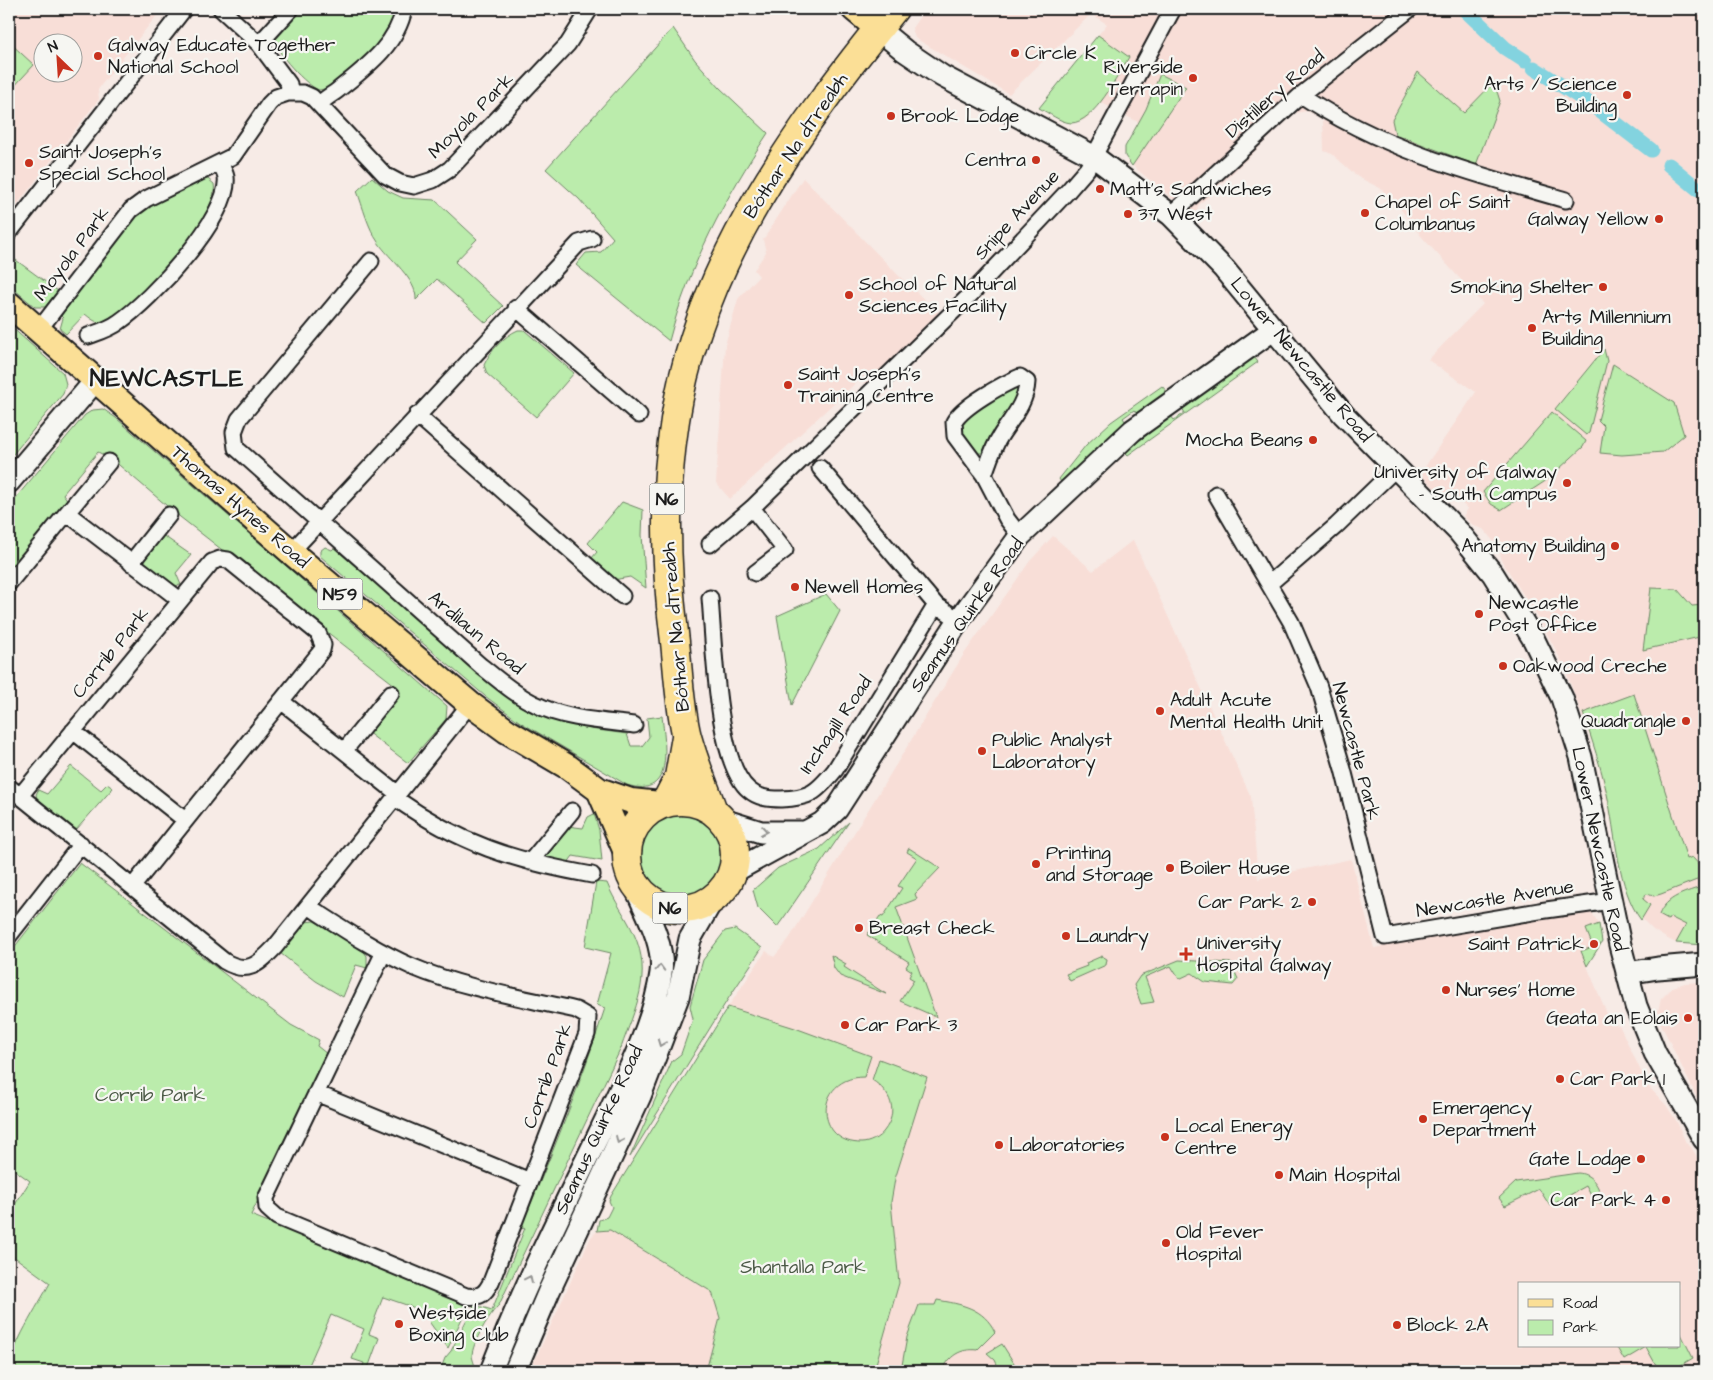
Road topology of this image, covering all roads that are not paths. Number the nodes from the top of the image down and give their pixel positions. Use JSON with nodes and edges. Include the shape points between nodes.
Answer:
{"nodes":[{"id":1,"x":184,"y":9,"type":"edge"},
{"id":2,"x":221,"y":9,"type":"edge"},
{"id":3,"x":291,"y":9,"type":"edge"},
{"id":4,"x":404,"y":9,"type":"edge"},
{"id":5,"x":590,"y":9,"type":"edge"},
{"id":6,"x":854,"y":9,"type":"edge"},
{"id":7,"x":1173,"y":9,"type":"edge"},
{"id":8,"x":1410,"y":9,"type":"edge"},
{"id":9,"x":886,"y":19,"type":"edge"},
{"id":10,"x":259,"y":44,"type":"junction"},
{"id":11,"x":288,"y":93,"type":"junction"},
{"id":12,"x":1301,"y":95,"type":"junction"},
{"id":13,"x":320,"y":104,"type":"junction"},
{"id":14,"x":1093,"y":156,"type":"junction"},
{"id":15,"x":220,"y":163,"type":"junction"},
{"id":16,"x":1566,"y":200,"type":"dead end"},
{"id":17,"x":1172,"y":215,"type":"junction"},
{"id":18,"x":9,"y":234,"type":"edge"},
{"id":19,"x":592,"y":239,"type":"dead end"},
{"id":20,"x":372,"y":262,"type":"dead end"},
{"id":21,"x":9,"y":304,"type":"edge"},
{"id":22,"x":516,"y":308,"type":"junction"},
{"id":23,"x":38,"y":330,"type":"junction"},
{"id":24,"x":1273,"y":330,"type":"junction"},
{"id":25,"x":88,"y":336,"type":"dead end"},
{"id":26,"x":95,"y":381,"type":"junction"},
{"id":27,"x":417,"y":415,"type":"junction"},
{"id":28,"x":639,"y":415,"type":"dead end"},
{"id":29,"x":109,"y":462,"type":"dead end"},
{"id":30,"x":820,"y":468,"type":"dead end"},
{"id":31,"x":1395,"y":469,"type":"junction"},
{"id":32,"x":984,"y":475,"type":"junction"},
{"id":33,"x":9,"y":482,"type":"edge"},
{"id":34,"x":1216,"y":494,"type":"dead end"},
{"id":35,"x":752,"y":508,"type":"junction"},
{"id":36,"x":67,"y":513,"type":"junction"},
{"id":37,"x":170,"y":515,"type":"dead end"},
{"id":38,"x":318,"y":523,"type":"junction"},
{"id":39,"x":1020,"y":536,"type":"junction"},
{"id":40,"x":710,"y":544,"type":"dead end"},
{"id":41,"x":291,"y":552,"type":"junction"},
{"id":42,"x":131,"y":563,"type":"junction"},
{"id":43,"x":755,"y":573,"type":"dead end"},
{"id":44,"x":9,"y":583,"type":"edge"},
{"id":45,"x":1269,"y":584,"type":"junction"},
{"id":46,"x":622,"y":596,"type":"dead end"},
{"id":47,"x":710,"y":598,"type":"dead end"},
{"id":48,"x":180,"y":600,"type":"junction"},
{"id":49,"x":936,"y":605,"type":"junction"},
{"id":50,"x":959,"y":620,"type":"junction"},
{"id":51,"x":390,"y":693,"type":"dead end"},
{"id":52,"x":281,"y":701,"type":"junction"},
{"id":53,"x":470,"y":704,"type":"junction"},
{"id":54,"x":634,"y":726,"type":"dead end"},
{"id":55,"x":73,"y":731,"type":"junction"},
{"id":56,"x":687,"y":736,"type":"junction"},
{"id":57,"x":344,"y":751,"type":"junction"},
{"id":58,"x":599,"y":790,"type":"junction"},
{"id":59,"x":14,"y":791,"type":"edge"},
{"id":60,"x":396,"y":796,"type":"junction"},
{"id":61,"x":663,"y":803,"type":"junction"},
{"id":62,"x":572,"y":811,"type":"dead end"},
{"id":63,"x":718,"y":815,"type":"junction"},
{"id":64,"x":186,"y":820,"type":"junction"},
{"id":65,"x":806,"y":832,"type":"junction"},
{"id":66,"x":81,"y":844,"type":"junction"},
{"id":67,"x":626,"y":852,"type":"junction"},
{"id":68,"x":530,"y":862,"type":"junction"},
{"id":69,"x":733,"y":872,"type":"junction"},
{"id":70,"x":592,"y":875,"type":"dead end"},
{"id":71,"x":634,"y":884,"type":"junction"},
{"id":72,"x":133,"y":886,"type":"junction"},
{"id":73,"x":714,"y":899,"type":"junction"},
{"id":74,"x":1611,"y":901,"type":"junction"},
{"id":75,"x":308,"y":906,"type":"junction"},
{"id":76,"x":9,"y":936,"type":"edge"},
{"id":77,"x":1384,"y":937,"type":"joint"},
{"id":78,"x":384,"y":954,"type":"junction"},
{"id":79,"x":1704,"y":964,"type":"edge"},
{"id":80,"x":1627,"y":973,"type":"junction"},
{"id":81,"x":316,"y":1093,"type":"junction"},
{"id":82,"x":1704,"y":1139,"type":"edge"},
{"id":83,"x":530,"y":1181,"type":"junction"},
{"id":84,"x":491,"y":1371,"type":"edge"},
{"id":85,"x":515,"y":1371,"type":"edge"}],
"edges":[{"from":1,"to":18,"type":"street"},
{"from":2,"to":10,"type":"street"},
{"from":3,"to":10,"type":"street"},
{"from":4,"to":13,"type":"street","via":[[390,42]]},
{"from":5,"to":13,"type":"street","name":"Moyola Park","via":[[568,44],[466,153],[441,176],[422,185],[406,186],[385,175]]},
{"from":6,"to":9,"type":"main road"},
{"from":7,"to":14,"type":"street","name":"Snipe Avenue"},
{"from":8,"to":12,"type":"street","name":"Distillery Road"},
{"from":9,"to":14,"type":"main road","name":"Lower Newcastle Road","via":[[906,51],[942,76]]},
{"from":9,"to":56,"type":"highway","name":"Bóthar Na dTreabh","number":"N6","via":[[808,123],[745,221],[713,291],[687,368],[675,419],[667,539],[671,608]]},
{"from":10,"to":11,"type":"street","via":[[289,84]]},
{"from":11,"to":13,"type":"street","name":"Moyola Park","via":[[307,94]]},
{"from":11,"to":15,"type":"street","name":"Moyola Park","via":[[273,100],[238,151]]},
{"from":12,"to":16,"type":"street","via":[[1382,141]]},
{"from":12,"to":17,"type":"street","name":"Distillery Road"},
{"from":14,"to":17,"type":"main road","name":"Lower Newcastle Road"},
{"from":14,"to":35,"type":"street","name":"Snipe Avenue","via":[[1087,169],[1067,192],[968,296]]},
{"from":15,"to":23,"type":"street","name":"Moyola Park","via":[[136,206]]},
{"from":15,"to":25,"type":"street","via":[[226,180],[222,197],[187,257],[126,318]]},
{"from":17,"to":24,"type":"main road","name":"Lower Newcastle Road","via":[[1224,269]]},
{"from":19,"to":22,"type":"street","via":[[579,243]]},
{"from":20,"to":38,"type":"street","name":"Ardilaun Road","via":[[240,419],[234,432],[236,448]]},
{"from":21,"to":23,"type":"main road","name":"Thomas Hynes Road","number":"N59"},
{"from":22,"to":27,"type":"street"},
{"from":22,"to":28,"type":"street"},
{"from":23,"to":26,"type":"main road","name":"Thomas Hynes Road","number":"N59"},
{"from":24,"to":31,"type":"main road","name":"Lower Newcastle Road","via":[[1344,416]]},
{"from":24,"to":39,"type":"main road","name":"Seamus Quirke Road","via":[[1133,430]]},
{"from":26,"to":33,"type":"main road"},
{"from":26,"to":41,"type":"main road","name":"Thomas Hynes Road","number":"N59"},
{"from":27,"to":38,"type":"street"},
{"from":27,"to":46,"type":"street"},
{"from":29,"to":36,"type":"street"},
{"from":30,"to":49,"type":"street"},
{"from":31,"to":45,"type":"street","via":[[1343,520]]},
{"from":31,"to":74,"type":"main road","name":"Lower Newcastle Road","via":[[1478,554],[1548,665],[1581,757]]},
{"from":32,"to":32,"type":"street","via":[[993,450],[1027,391],[1027,382],[1020,377],[965,410],[954,422],[955,436]]},
{"from":32,"to":39,"type":"street","via":[[1007,519]]},
{"from":34,"to":45,"type":"street","name":"Newcastle Park"},
{"from":35,"to":40,"type":"street","name":"Snipe Avenue"},
{"from":35,"to":43,"type":"street","via":[[785,550]]},
{"from":36,"to":42,"type":"street"},
{"from":36,"to":44,"type":"street"},
{"from":37,"to":42,"type":"street"},
{"from":38,"to":41,"type":"street"},
{"from":38,"to":54,"type":"street","name":"Ardilaun Road","via":[[481,666],[523,697],[561,713]]},
{"from":39,"to":50,"type":"main road","name":"Seamus Quirke Road"},
{"from":41,"to":53,"type":"main road","name":"Thomas Hynes Road","number":"N59"},
{"from":42,"to":48,"type":"street"},
{"from":45,"to":77,"type":"street","name":"Newcastle Park","via":[[1291,622],[1319,687],[1343,769]]},
{"from":47,"to":49,"type":"street","name":"Inchagill Road","via":[[723,729],[729,757],[738,777],[749,790],[766,799],[802,799],[819,790],[835,770]]},
{"from":48,"to":52,"type":"street","name":"Corrib Park","via":[[212,562],[223,558],[318,633],[322,650]]},
{"from":48,"to":55,"type":"street","name":"Corrib Park"},
{"from":49,"to":50,"type":"street"},
{"from":50,"to":65,"type":"main road","name":"Seamus Quirke Road","via":[[837,809]]},
{"from":51,"to":57,"type":"street"},
{"from":52,"to":57,"type":"street"},
{"from":52,"to":64,"type":"street","name":"Corrib Park"},
{"from":53,"to":58,"type":"main road","name":"Thomas Hynes Road","number":"N59"},
{"from":53,"to":60,"type":"street","name":"Corrib Park"},
{"from":55,"to":59,"type":"street","name":"Corrib Park"},
{"from":55,"to":64,"type":"street"},
{"from":56,"to":61,"type":"highway","name":"Bóthar Na dTreabh","number":"N6","via":[[679,777]]},
{"from":56,"to":63,"type":"highway","name":"Bóthar Na dTreabh","number":"N6"},
{"from":57,"to":60,"type":"street"},
{"from":58,"to":61,"type":"main road","name":"Thomas Hynes Road","number":"N59","via":[[631,801]]},
{"from":58,"to":67,"type":"main road","name":"Thomas Hynes Road","number":"N59"},
{"from":59,"to":66,"type":"street","name":"Corrib Park"},
{"from":60,"to":68,"type":"street","via":[[425,819],[466,841]]},
{"from":60,"to":75,"type":"street","name":"Corrib Park"},
{"from":61,"to":63,"type":"highway","via":[[686,800],[701,804]]},
{"from":61,"to":67,"type":"highway","number":"N6","via":[[638,821]]},
{"from":62,"to":68,"type":"street"},
{"from":63,"to":65,"type":"main road","one_way":true,"via":[[761,832]]},
{"from":63,"to":69,"type":"highway","number":"N6","via":[[732,836]]},
{"from":64,"to":72,"type":"street","name":"Corrib Park"},
{"from":65,"to":69,"type":"main road","name":"Seamus Quirke Road"},
{"from":66,"to":72,"type":"street","name":"Corrib Park"},
{"from":66,"to":76,"type":"street"},
{"from":67,"to":71,"type":"highway","number":"N6"},
{"from":68,"to":70,"type":"street"},
{"from":69,"to":73,"type":"highway","number":"N6"},
{"from":71,"to":73,"type":"highway","number":"N6","via":[[644,897],[660,906],[679,910],[697,907]]},
{"from":84,"to":71,"type":"main road","name":"Seamus Quirke Road","one_way":true,"via":[[527,1284],[623,1082],[650,1015],[661,973],[661,954]]},
{"from":72,"to":75,"type":"street","name":"Corrib Park","via":[[224,961],[239,968],[263,960]]},
{"from":73,"to":85,"type":"main road","name":"Seamus Quirke Road","one_way":true,"via":[[690,939],[678,997],[650,1070]]},
{"from":74,"to":77,"type":"street","name":"Newcastle Avenue"},
{"from":74,"to":80,"type":"main road","name":"Lower Newcastle Road"},
{"from":75,"to":78,"type":"street","name":"Corrib Park"},
{"from":78,"to":81,"type":"street","name":"Corrib Park"},
{"from":78,"to":83,"type":"street","name":"Corrib Park","via":[[441,977],[576,1010],[588,1017],[587,1034]]},
{"from":79,"to":80,"type":"main road"},
{"from":80,"to":82,"type":"main road","name":"Lower Newcastle Road","via":[[1652,1048]]},
{"from":81,"to":83,"type":"street"},
{"from":81,"to":83,"type":"street","name":"Corrib Park","via":[[266,1198],[267,1208],[277,1217],[466,1296],[475,1298],[487,1290]]}]}
